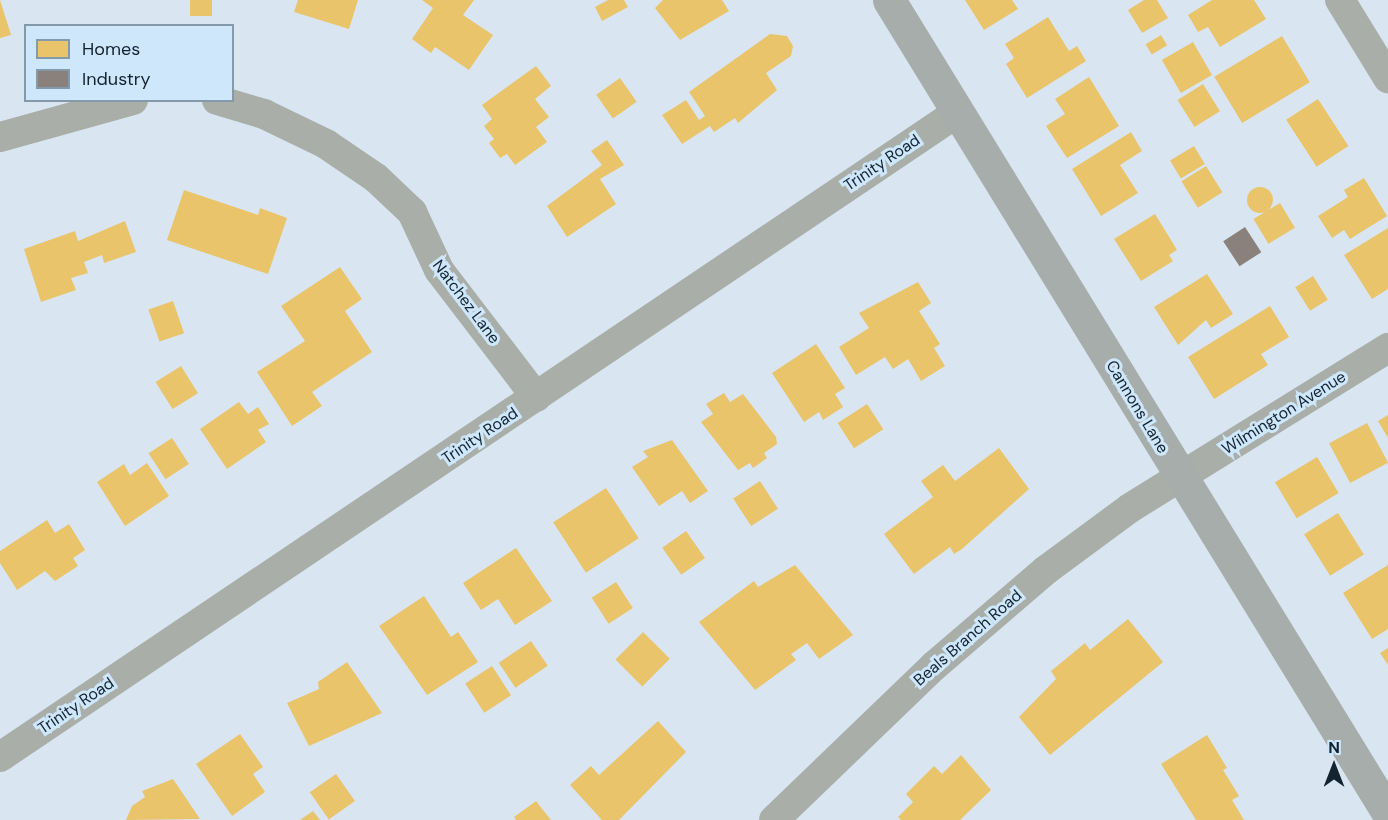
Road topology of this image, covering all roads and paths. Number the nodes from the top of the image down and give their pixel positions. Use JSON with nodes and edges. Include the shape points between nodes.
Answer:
{"nodes":[{"id":1,"x":888,"y":0,"type":"edge"},
{"id":2,"x":1340,"y":0,"type":"edge"},
{"id":3,"x":1388,"y":78,"type":"edge"},
{"id":4,"x":126,"y":102,"type":"edge"},
{"id":5,"x":224,"y":102,"type":"edge"},
{"id":6,"x":958,"y":112,"type":"junction"},
{"id":7,"x":0,"y":137,"type":"edge"},
{"id":8,"x":1388,"y":348,"type":"edge"},
{"id":9,"x":536,"y":397,"type":"junction"},
{"id":10,"x":1179,"y":477,"type":"junction"},
{"id":11,"x":0,"y":757,"type":"edge"},
{"id":12,"x":1388,"y":813,"type":"edge"},
{"id":13,"x":774,"y":820,"type":"edge"}],
"edges":[{"from":1,"to":6,"type":"main road","name":"Cannons Lane"},
{"from":2,"to":3,"type":"street"},
{"from":4,"to":7,"type":"street"},
{"from":5,"to":9,"type":"street","name":"Natchez Lane","via":[[264,114],[326,144],[383,185],[412,212],[439,270]]},
{"from":6,"to":9,"type":"street","name":"Trinity Road"},
{"from":6,"to":10,"type":"main road","name":"Cannons Lane"},
{"from":8,"to":10,"type":"street","name":"Wilmington Avenue"},
{"from":9,"to":11,"type":"street","name":"Trinity Road"},
{"from":10,"to":12,"type":"main road","name":"Cannons Lane"},
{"from":10,"to":13,"type":"street","name":"Beals Branch Road","via":[[1046,570],[934,666]]}]}
